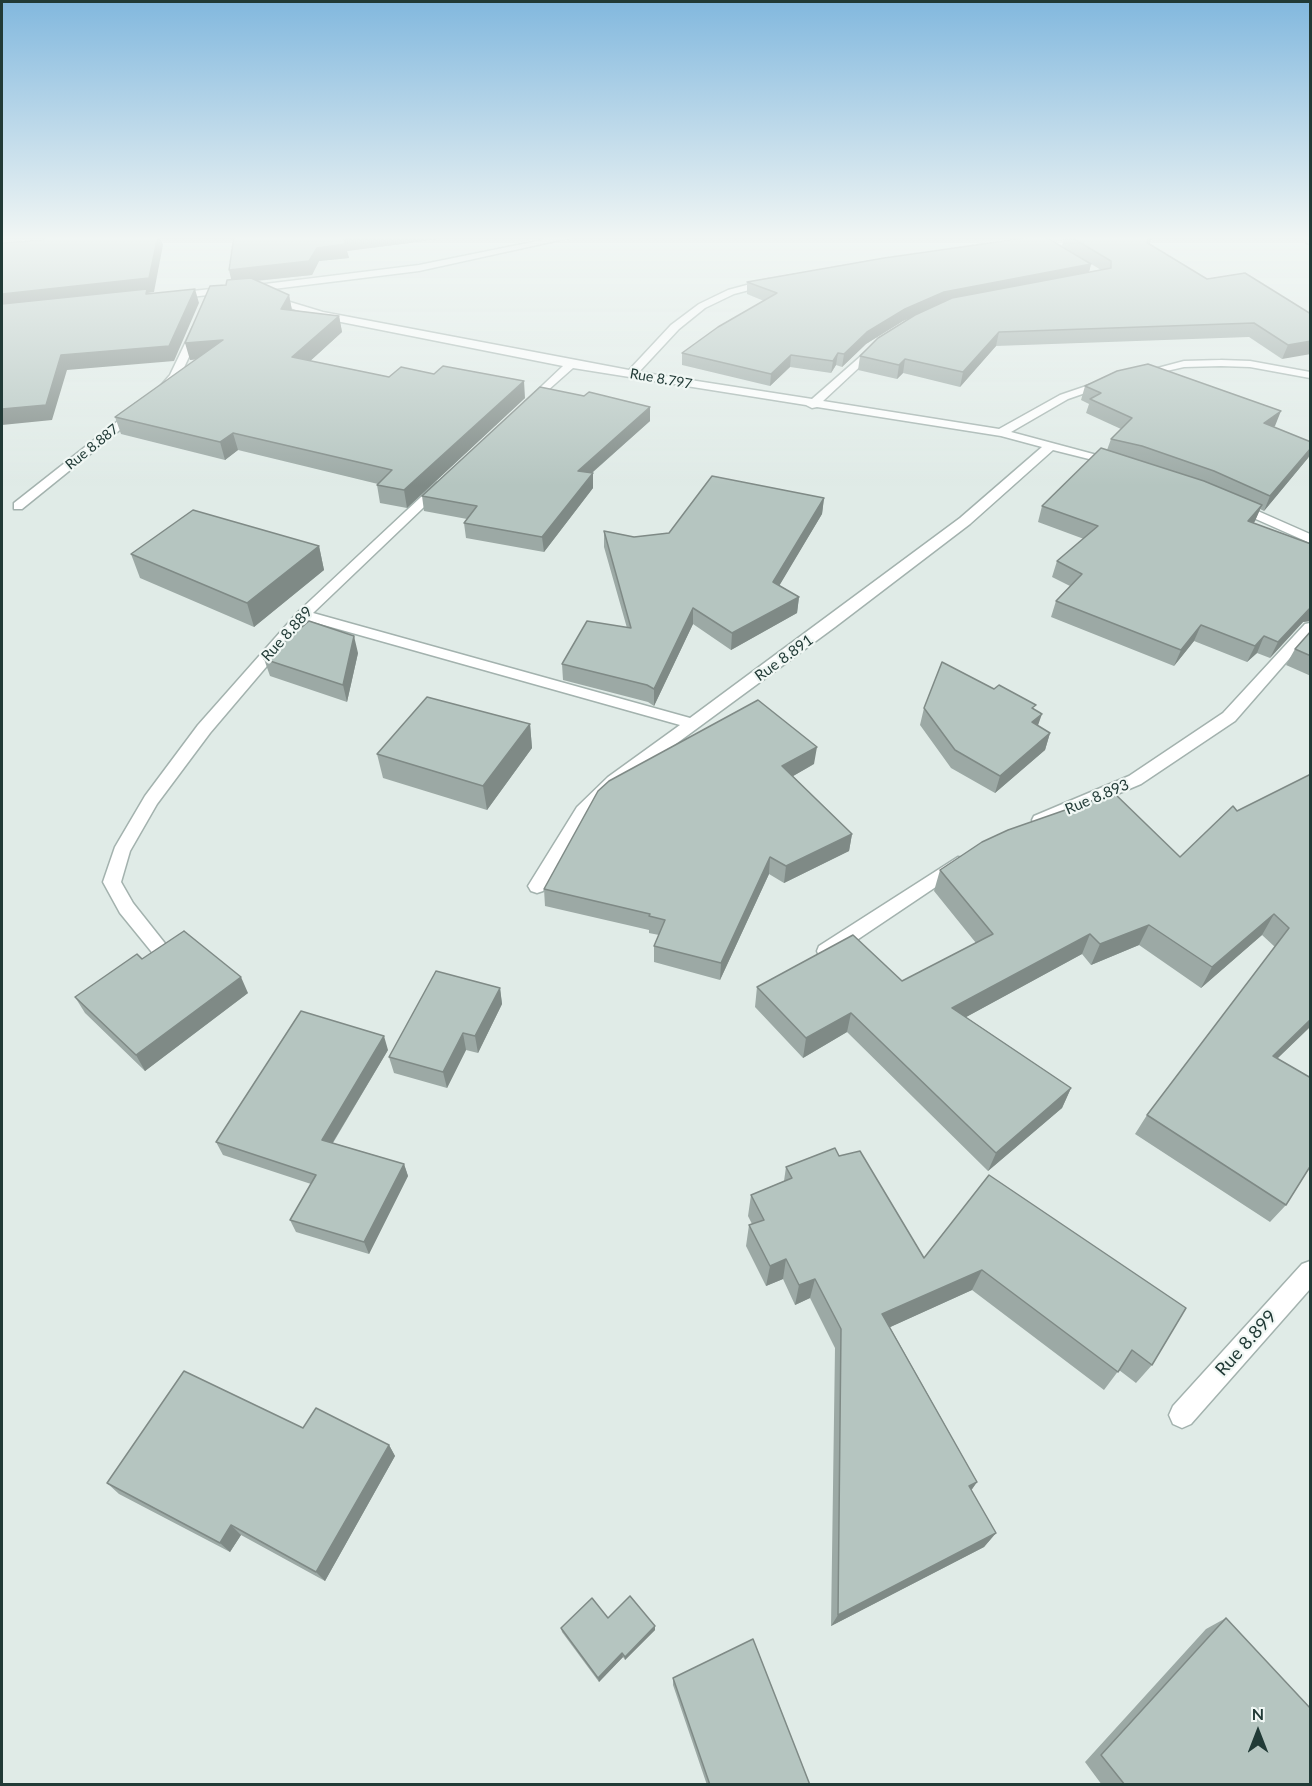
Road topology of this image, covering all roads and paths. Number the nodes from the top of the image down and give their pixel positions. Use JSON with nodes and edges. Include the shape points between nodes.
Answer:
{"nodes":[{"id":1,"x":343,"y":319,"type":"edge"},
{"id":2,"x":685,"y":319,"type":"edge"},
{"id":3,"x":201,"y":320,"type":"edge"},
{"id":4,"x":890,"y":337,"type":"edge"},
{"id":5,"x":571,"y":364,"type":"junction"},
{"id":6,"x":632,"y":373,"type":"junction"},
{"id":7,"x":1311,"y":375,"type":"edge"},
{"id":8,"x":812,"y":405,"type":"junction"},
{"id":9,"x":518,"y":414,"type":"edge"},
{"id":10,"x":1002,"y":433,"type":"junction"},
{"id":11,"x":1051,"y":445,"type":"junction"},
{"id":12,"x":1132,"y":466,"type":"edge"},
{"id":13,"x":450,"y":476,"type":"edge"},
{"id":14,"x":1225,"y":501,"type":"edge"},
{"id":15,"x":18,"y":506,"type":"dead end"},
{"id":16,"x":1311,"y":539,"type":"edge"},
{"id":17,"x":303,"y":615,"type":"junction"},
{"id":18,"x":1311,"y":627,"type":"edge"},
{"id":19,"x":694,"y":724,"type":"junction"},
{"id":20,"x":1026,"y":826,"type":"edge"},
{"id":21,"x":974,"y":853,"type":"edge"},
{"id":22,"x":537,"y":886,"type":"dead end"},
{"id":23,"x":162,"y":951,"type":"edge"},
{"id":24,"x":826,"y":951,"type":"edge"},
{"id":25,"x":1311,"y":1272,"type":"edge"},
{"id":26,"x":1182,"y":1415,"type":"dead end"}],
"edges":[{"from":1,"to":5,"type":"street","name":"Rue 8.797"},
{"from":2,"to":6,"type":"street"},
{"from":3,"to":15,"type":"street","name":"Rue 8.887","via":[[175,375],[148,403]]},
{"from":4,"to":8,"type":"street","via":[[872,348]]},
{"from":5,"to":6,"type":"street","name":"Rue 8.797"},
{"from":5,"to":9,"type":"street"},
{"from":6,"to":8,"type":"street","name":"Rue 8.797"},
{"from":7,"to":10,"type":"street","via":[[1250,364],[1184,364],[1064,397]]},
{"from":8,"to":10,"type":"street","name":"Rue 8.797"},
{"from":10,"to":11,"type":"street","name":"Rue 8.797"},
{"from":11,"to":12,"type":"street","name":"Rue 8.797"},
{"from":11,"to":19,"type":"street","name":"Rue 8.891","via":[[965,521]]},
{"from":13,"to":17,"type":"street","name":"Rue 8.889"},
{"from":14,"to":16,"type":"street"},
{"from":17,"to":19,"type":"street"},
{"from":17,"to":23,"type":"street","name":"Rue 8.889","via":[[204,729],[151,800],[121,851],[112,882],[126,908]]},
{"from":18,"to":20,"type":"street","name":"Rue 8.893","via":[[1229,717],[1135,780]]},
{"from":19,"to":22,"type":"street","name":"Rue 8.891","via":[[614,781],[583,811]]},
{"from":21,"to":24,"type":"street"},
{"from":25,"to":26,"type":"street","name":"Rue 8.899"}]}
